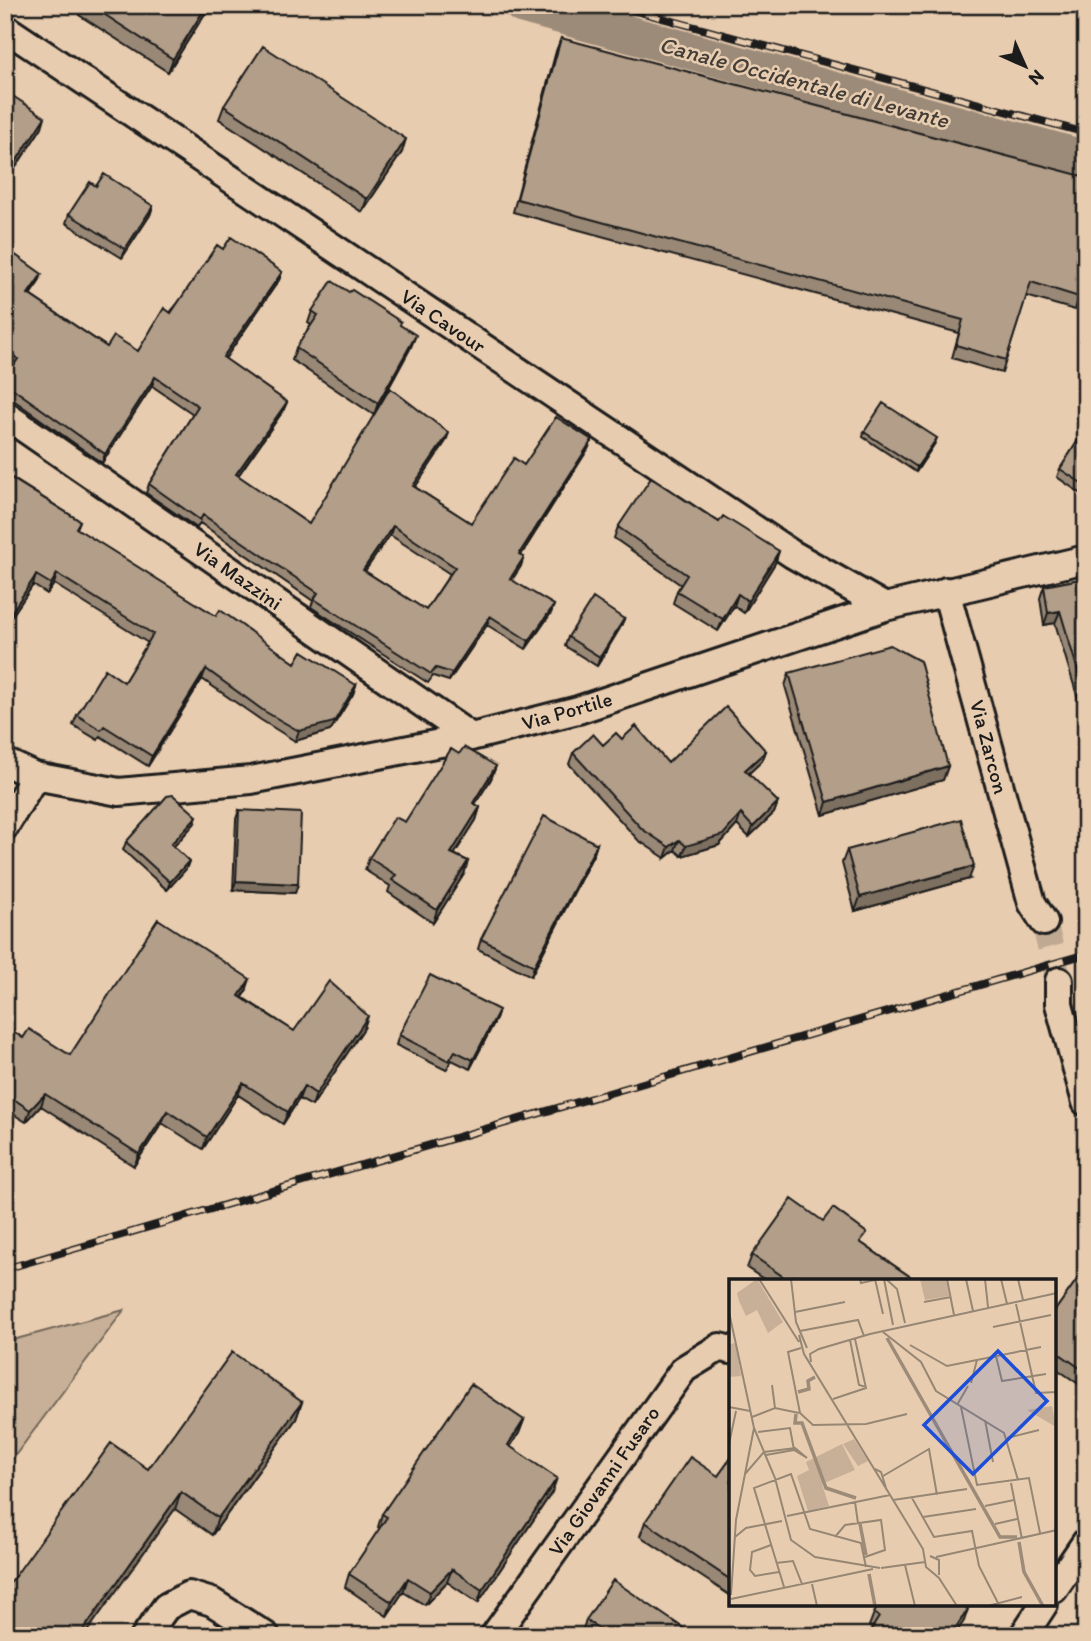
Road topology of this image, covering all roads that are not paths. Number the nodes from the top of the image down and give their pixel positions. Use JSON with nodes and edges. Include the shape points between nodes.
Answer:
{"nodes":[{"id":1,"x":5,"y":28,"type":"edge"},
{"id":2,"x":5,"y":415,"type":"edge"},
{"id":3,"x":1086,"y":559,"type":"edge"},
{"id":4,"x":946,"y":591,"type":"junction"},
{"id":5,"x":885,"y":607,"type":"junction"},
{"id":6,"x":471,"y":737,"type":"junction"},
{"id":7,"x":5,"y":762,"type":"edge"},
{"id":8,"x":35,"y":776,"type":"junction"},
{"id":9,"x":5,"y":825,"type":"edge"},
{"id":10,"x":1035,"y":917,"type":"tunnel mouth"},
{"id":11,"x":1055,"y":990,"type":"tunnel mouth"},
{"id":12,"x":1086,"y":1102,"type":"edge"},
{"id":13,"x":729,"y":1350,"type":"edge"},
{"id":14,"x":1086,"y":1542,"type":"edge"},
{"id":15,"x":1063,"y":1558,"type":"edge"},
{"id":16,"x":1056,"y":1582,"type":"edge"},
{"id":17,"x":1043,"y":1606,"type":"edge"},
{"id":18,"x":145,"y":1636,"type":"edge"},
{"id":19,"x":266,"y":1636,"type":"edge"},
{"id":20,"x":494,"y":1636,"type":"edge"},
{"id":21,"x":1023,"y":1636,"type":"edge"}],
"edges":[{"from":1,"to":5,"type":"street","name":"Via Cavour","via":[[792,554]]},
{"from":2,"to":6,"type":"street","name":"Via Mazzini"},
{"from":3,"to":4,"type":"street","name":"Via Portile"},
{"from":4,"to":5,"type":"street","name":"Via Portile"},
{"from":4,"to":10,"type":"street","name":"Via Zarcon"},
{"from":5,"to":6,"type":"street","name":"Via Portile","via":[[578,710]]},
{"from":6,"to":8,"type":"street","name":"Via Portile","via":[[251,780],[119,792]]},
{"from":7,"to":8,"type":"street","name":"Via Portile"},
{"from":8,"to":9,"type":"street"},
{"from":11,"to":12,"type":"street"},
{"from":13,"to":20,"type":"street","name":"Via Giovanni Fusaro","via":[[720,1347],[684,1369]]},
{"from":14,"to":15,"type":"street"},
{"from":15,"to":16,"type":"street"},
{"from":17,"to":21,"type":"street"},
{"from":18,"to":19,"type":"street","via":[[166,1607],[189,1595],[212,1602]]}]}
